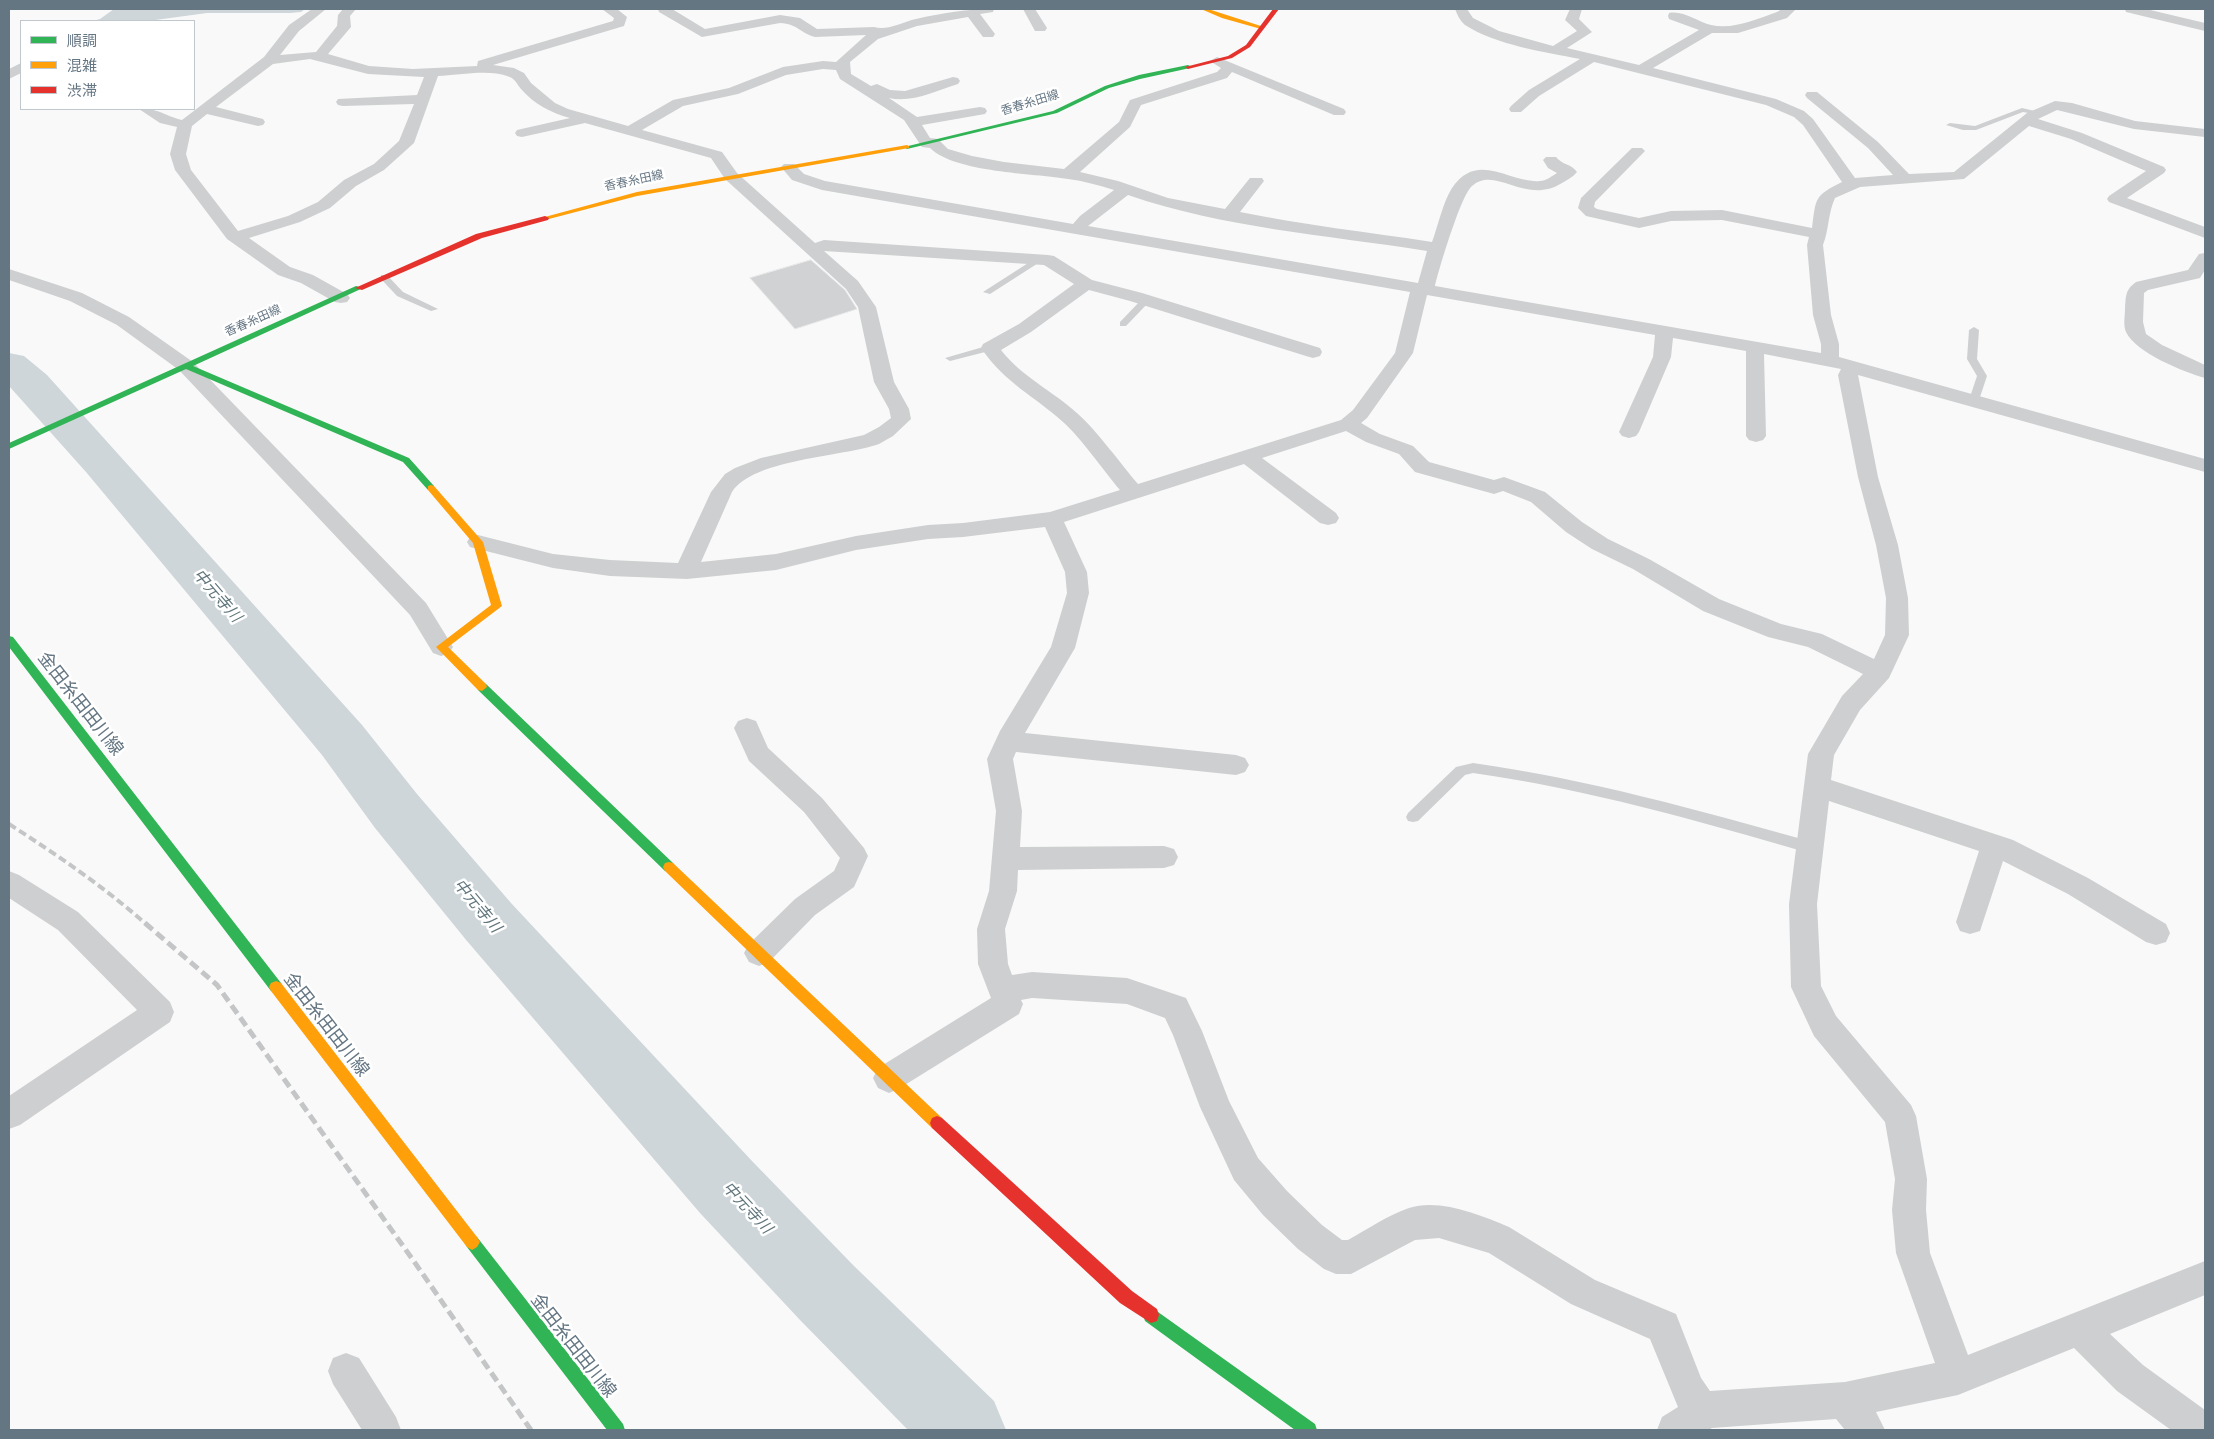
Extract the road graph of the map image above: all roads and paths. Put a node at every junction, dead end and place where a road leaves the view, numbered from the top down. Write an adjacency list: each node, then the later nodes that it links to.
1 (608, 9): 31 (street)
2 (664, 9): 21 (street)
3 (988, 9): 14 (street)
4 (1029, 9): 19 (street)
5 (1204, 9): 17 (main road)
6 (1276, 9): 17 (main road, 香春糸田線)
7 (1461, 9): 23 (street)
8 (1576, 9): 23 (street)
9 (1755, 9): 16 (street)
10 (1790, 9): 16 (street)
11 (2131, 9): 18 (street)
12 (317, 11): 13 (street); 26 (street)
13 (347, 12): 24 (street)
14 (972, 13): 21 (street); 22 (street)
15 (1674, 16): 20 (street)
16 (1772, 18): 20 (street)
17 (1262, 27): 27 (main road, 香春糸田線)
18 (2205, 27)
19 (1040, 28)
20 (1710, 29): 30 (street)
21 (882, 33): 28 (street)
22 (988, 34)
23 (1557, 50): 25 (street)
24 (320, 56): 26 (street); 32 (street)
25 (1592, 57): 30 (street); 40 (street)
26 (269, 60): 39 (street)
27 (1223, 64): 43 (street); 53 (main road, 香春糸田線); 57 (street)
28 (842, 66): 35 (street); 50 (street)
29 (20, 67): 33 (street)
30 (1641, 69): 61 (street)
31 (477, 70): 32 (street); 44 (street)
32 (432, 73): 37 (street)
33 (9, 75)
34 (953, 80): 35 (street)
35 (866, 90): 47 (street)
36 (1812, 95): 59 (street)
37 (423, 99): 38 (street); 67 (street)
38 (343, 102)
39 (204, 109): 46 (street); 48 (street)
40 (1516, 109)
41 (148, 110): 48 (street)
42 (980, 110): 47 (street)
43 (1339, 112)
44 (586, 117): 50 (street); 51 (street)
45 (2032, 117): 49 (lane); 52 (street); 59 (street); 65 (street)
46 (258, 122)
47 (914, 122): 53 (street)
48 (186, 125): 67 (street)
49 (1950, 125)
50 (631, 130): 58 (street)
51 (522, 133)
52 (2205, 133)
53 (930, 143): 56 (main road, 香春糸田線); 57 (street)
54 (1637, 151): 66 (street)
55 (1551, 160): 68 (street)
56 (789, 168): 58 (main road, 香春糸田線); 64 (street)
57 (1068, 174): 62 (street)
58 (731, 176): 69 (street); 73 (main road, 香春糸田線)
59 (1905, 179): 61 (street)
60 (1256, 181): 63 (street)
61 (1851, 184): 66 (street)
62 (1125, 189): 63 (street); 64 (street)
63 (1229, 215): 68 (street)
64 (1072, 227): 71 (street); 75 (street)
65 (2205, 233)
66 (1820, 234): 87 (street)
67 (236, 236): 77 (street)
68 (1437, 248): 75 (street)
69 (812, 249): 71 (street); 102 (street)
70 (2205, 258): 90 (street)
71 (1039, 260): 74 (street); 76 (lane)
72 (9, 274): 89 (street)
73 (384, 277): 77 (main road, 香春糸田線); 79 (lane)
74 (1086, 284): 78 (street); 84 (street)
75 (1422, 289): 82 (street); 92 (street)
76 (987, 292)
77 (341, 298): 89 (main road, 香春糸田線)
78 (1146, 300): 80 (lane); 85 (street)
79 (434, 309)
80 (1123, 324)
81 (1974, 330): 91 (lane)
82 (1666, 331): 83 (street); 93 (street)
83 (1754, 347): 87 (street); 94 (street)
84 (990, 348): 86 (lane); 98 (street)
85 (1313, 352)
86 (950, 358)
87 (1830, 360): 88 (street)
88 (1853, 365): 91 (street); 105 (street)
89 (186, 366): 95 (main road, 香春糸田線); 101 (main road); 104 (street)
90 (2205, 372)
91 (1974, 400): 97 (street)
92 (1348, 424): 96 (street); 105 (street)
93 (1629, 432)
94 (1756, 436)
95 (9, 446)
96 (1246, 456): 98 (street); 99 (street)
97 (2205, 466)
98 (1134, 493): 100 (street)
99 (1328, 518)
100 (1052, 519): 102 (street); 107 (street)
101 (478, 542): 102 (street); 104 (main road)
102 (687, 570)
103 (9, 640): 129 (main road, 金田糸田田川線)
104 (441, 647): 118 (main road)
105 (1880, 672): 109 (street)
106 (747, 728): 118 (street)
107 (1008, 741): 108 (street); 114 (street)
108 (1236, 765)
109 (1817, 786): 111 (street); 112 (street)
110 (1413, 817): 112 (lane)
111 (1995, 845): 116 (street); 117 (street)
112 (1810, 848): 125 (street)
113 (1164, 857): 114 (street)
114 (1005, 860): 119 (street)
115 (9, 883): 121 (street)
116 (1970, 922)
117 (2156, 933)
118 (759, 953): 120 (main road)
119 (1002, 990): 120 (street); 127 (street)
120 (889, 1078): 130 (main road)
121 (9, 1114)
122 (2205, 1278): 123 (street)
123 (2080, 1330): 125 (street); 132 (street)
124 (346, 1371): 128 (street)
125 (1958, 1377): 126 (street)
126 (1845, 1400): 127 (street); 131 (street)
127 (1688, 1422)
128 (383, 1430)
129 (617, 1430)
130 (1309, 1430)
131 (1867, 1430)
132 (2202, 1430)

